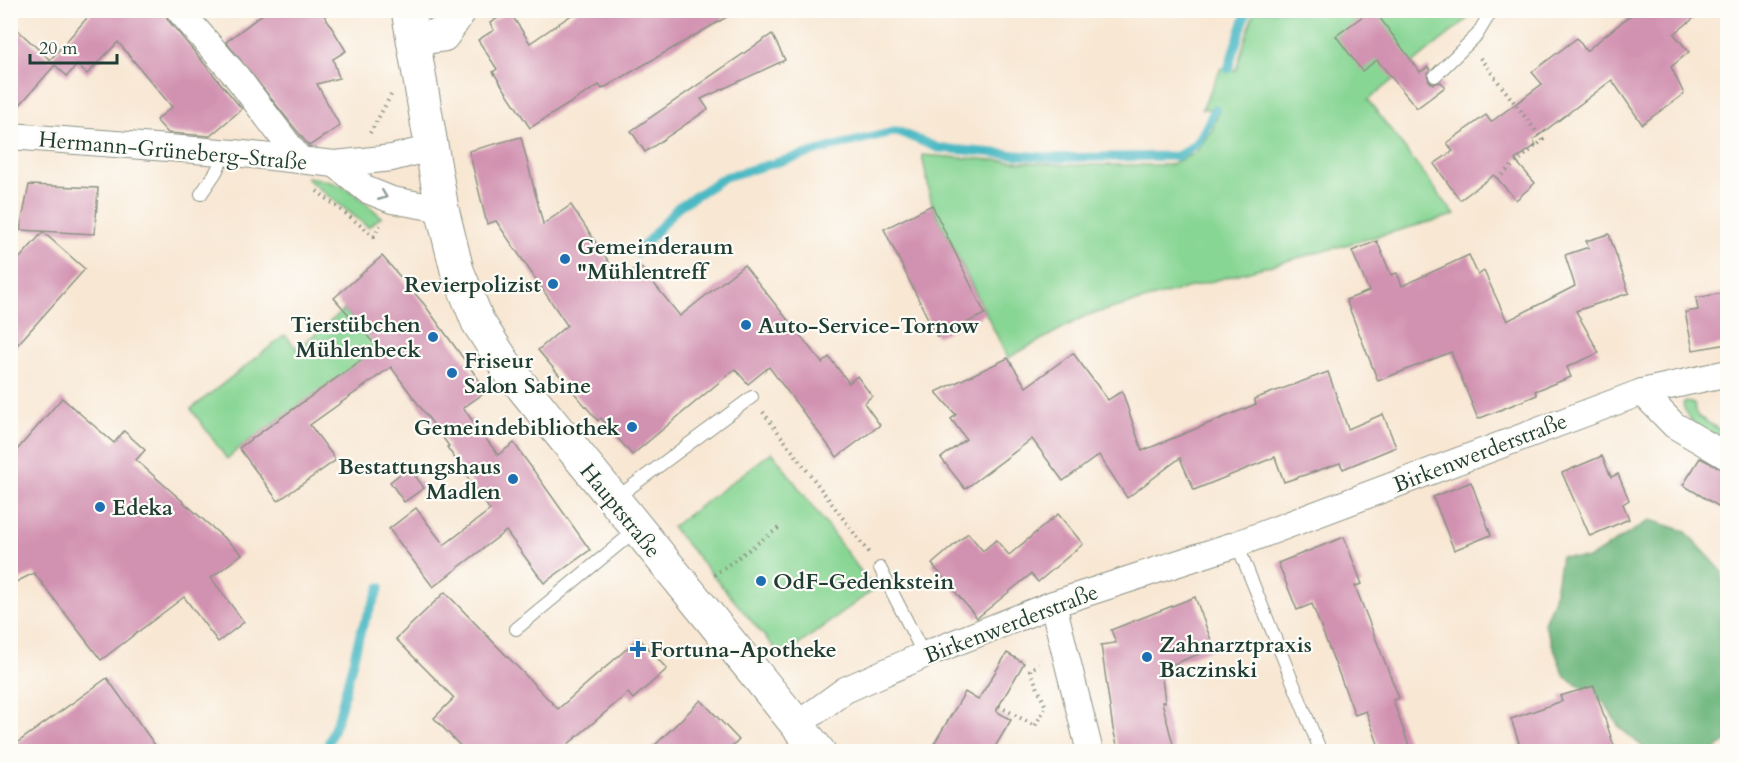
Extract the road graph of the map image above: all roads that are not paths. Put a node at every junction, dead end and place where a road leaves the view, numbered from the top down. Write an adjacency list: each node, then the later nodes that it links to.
1 (179, 10): 9 (street)
2 (460, 10): 4 (main road)
3 (1492, 10): 5 (lane)
4 (411, 25): 7 (main road, Hauptstraße)
5 (1435, 76)
6 (10, 136): 8 (street, Hermann-Grüneberg-Straße)
7 (431, 148): 10 (street, Hermann-Grüneberg-Straße); 12 (main road, Hauptstraße)
8 (225, 153): 9 (street, Hermann-Grüneberg-Straße); 11 (lane)
9 (300, 160): 10 (street, Hermann-Grüneberg-Straße)
10 (335, 164): 12 (street, Hermann-Grüneberg-Straße, one-way to 12)
11 (201, 194)
12 (442, 209): 17 (main road, Hauptstraße)
13 (1728, 373): 14 (street, Birkenwerderstraße)
14 (1642, 392): 16 (street); 19 (street, Birkenwerderstraße)
15 (752, 397): 17 (lane)
16 (1728, 457)
17 (613, 501): 18 (main road, Hauptstraße)
18 (636, 529): 22 (lane); 24 (main road, Hauptstraße)
19 (1237, 543): 21 (street, Birkenwerderstraße); 25 (lane)
20 (880, 568): 23 (lane)
21 (1053, 604): 23 (street, Birkenwerderstraße); 27 (street)
22 (516, 629)
23 (924, 655): 24 (street, Birkenwerderstraße)
24 (797, 725): 26 (main road, Hauptstraße)
25 (1319, 747)
26 (819, 752)
27 (1090, 752)

